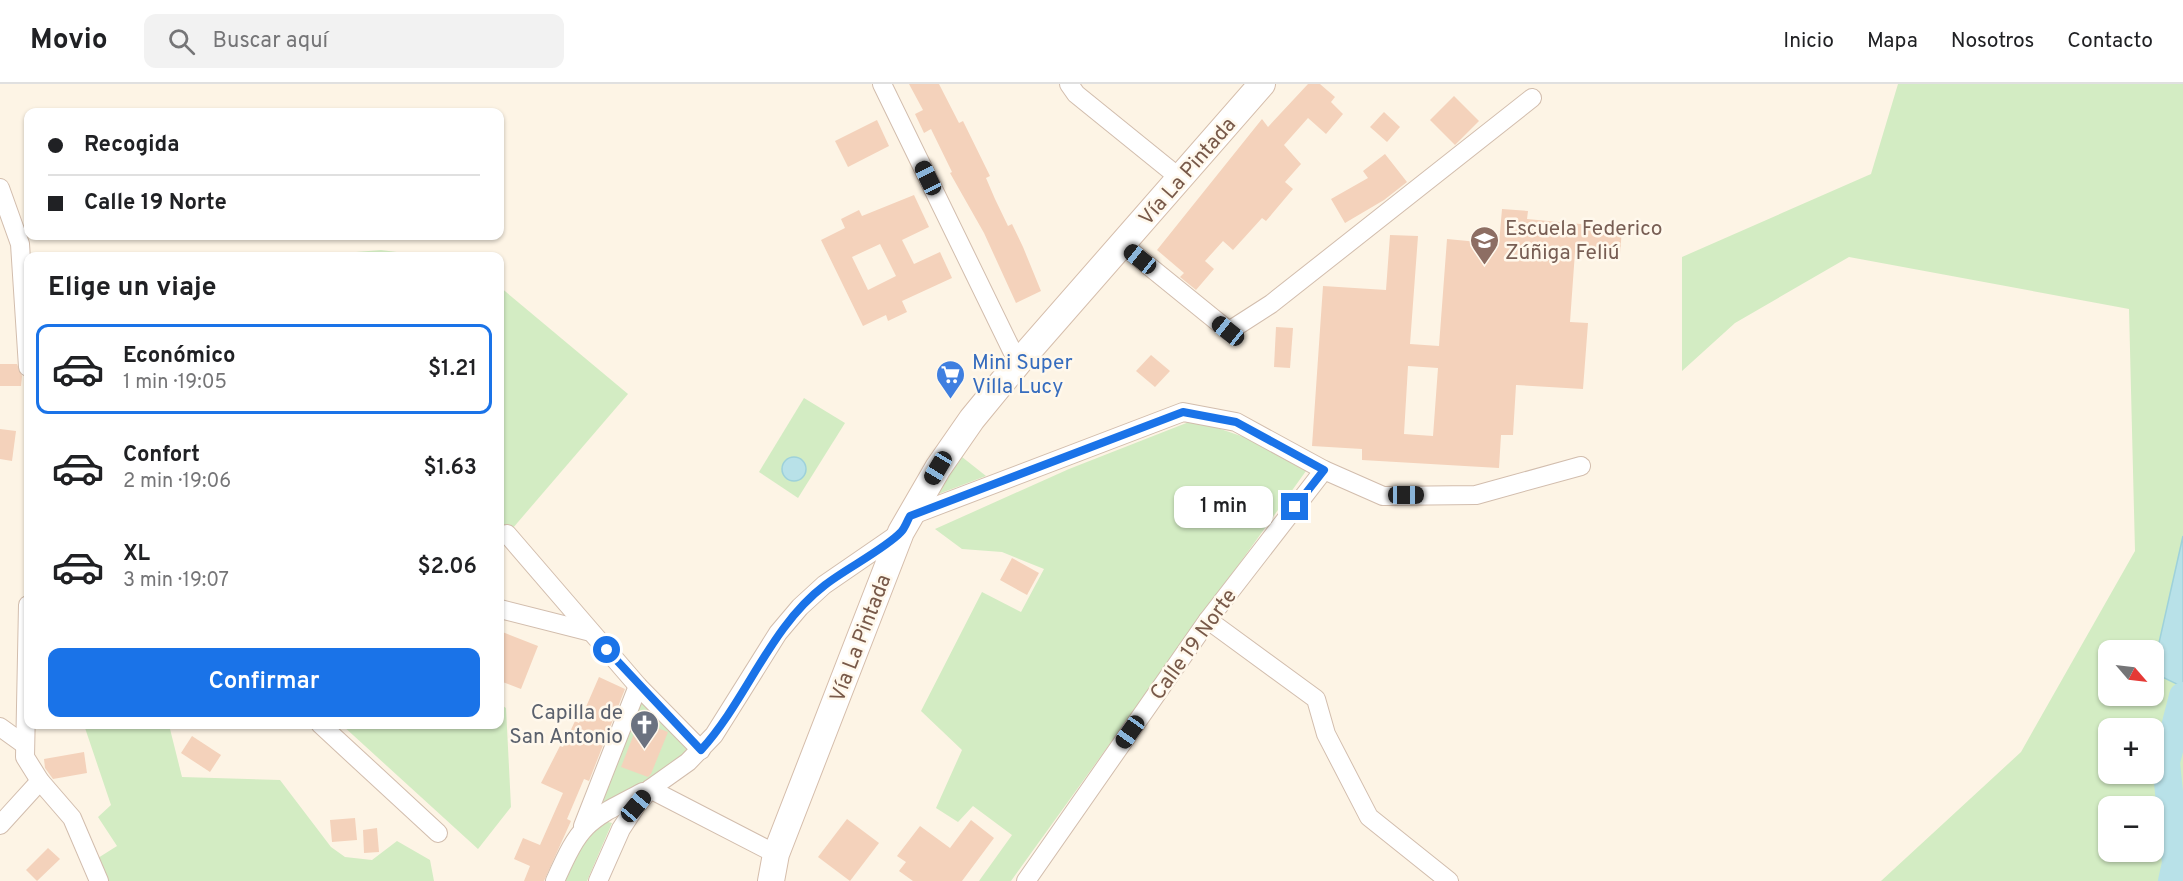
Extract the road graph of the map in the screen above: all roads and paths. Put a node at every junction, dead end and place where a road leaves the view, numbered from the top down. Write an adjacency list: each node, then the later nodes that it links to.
1 (882, 84): 11 (street)
2 (1069, 84): 5 (street)
3 (1263, 84): 5 (main road, Vía La Pintada)
4 (1532, 98): 8 (street)
5 (1181, 179): 8 (main road, Vía La Pintada)
6 (0, 188): 7 (street)
7 (20, 244): 9 (street); 10 (street)
8 (1123, 245): 11 (main road, Vía La Pintada)
9 (31, 252)
10 (24, 306)
11 (1018, 363): 14 (main road, Vía La Pintada)
12 (1581, 466): 13 (street)
13 (1324, 470): 14 (street); 17 (street, Calle 19 Norte)
14 (905, 524): 24 (street); 30 (main road, Vía La Pintada)
15 (507, 534): 18 (street)
16 (504, 610): 18 (street)
17 (1208, 620): 35 (street, Calle 19 Norte); 36 (street)
18 (591, 632): 19 (street)
19 (638, 686): 24 (street); 28 (street)
20 (0, 727): 23 (street)
21 (25, 729): 23 (street)
22 (325, 729): 29 (street)
23 (25, 745): 25 (street)
24 (701, 750): 26 (street)
25 (40, 781): 27 (street); 31 (street)
26 (650, 789): 28 (street); 30 (street); 33 (street)
27 (0, 825)
28 (584, 826): 32 (street)
29 (438, 833)
30 (776, 854): 34 (main road, Vía La Pintada)
31 (99, 881)
32 (555, 881)
33 (598, 881)
34 (771, 881)
35 (1026, 881)
36 (1449, 881)

